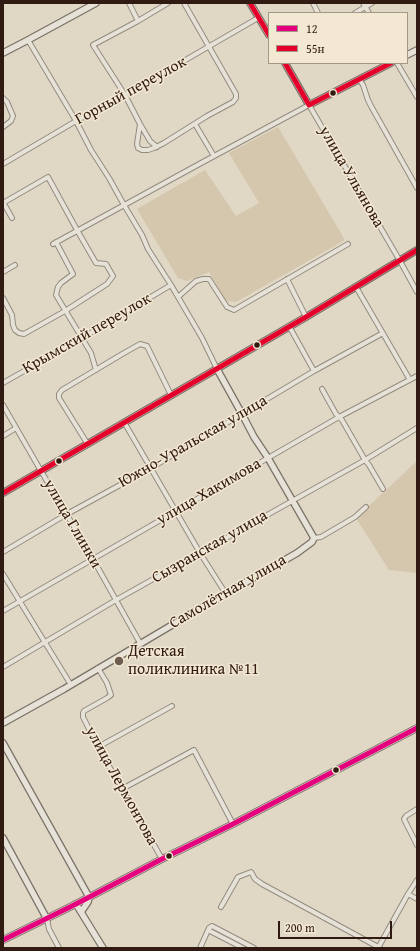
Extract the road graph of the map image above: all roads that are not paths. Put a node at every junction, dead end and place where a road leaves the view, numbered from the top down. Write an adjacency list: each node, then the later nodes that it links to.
1 (96, 3): 14 (street)
2 (129, 3): 12 (street)
3 (168, 3): 12 (street)
4 (184, 3): 15 (street)
5 (250, 3): 11 (street)
6 (313, 3): 9 (street)
7 (372, 3): 8 (street)
8 (364, 5): 10 (street)
9 (318, 12)
10 (356, 12)
11 (258, 18): 13 (street); 15 (street, Горный переулок)
12 (138, 21): 23 (street)
13 (268, 33)
14 (28, 40): 17 (street); 27 (street)
15 (209, 46): 23 (street, Горный переулок); 29 (street)
16 (417, 50): 18 (street)
17 (3, 53)
18 (408, 54)
19 (286, 64): 26 (street, улица Ульянова)
20 (389, 64): 22 (street)
21 (398, 64): 24 (street)
22 (359, 79): 26 (street); 34 (street)
23 (124, 95): 27 (street, Горный переулок); 28 (street)
24 (417, 97)
25 (3, 98): 30 (street)
26 (309, 105): 32 (street); 41 (street, улица Ульянова)
27 (76, 121): 33 (street, Горный переулок); 36 (street)
28 (140, 124): 31 (street); 31 (street)
29 (195, 124): 31 (street); 32 (street)
30 (3, 128)
31 (158, 147)
32 (214, 156): 36 (street)
33 (3, 164)
34 (417, 188)
35 (3, 202): 37 (street); 38 (street)
36 (124, 205): 38 (street); 45 (street)
37 (12, 218)
38 (77, 230): 50 (street); 50 (street)
39 (348, 244): 44 (street)
40 (417, 250): 41 (street)
41 (400, 261): 46 (street); 47 (street, улица Ульянова)
42 (15, 265): 43 (street)
43 (3, 272)
44 (287, 279): 48 (street); 51 (street)
45 (171, 285): 48 (street); 54 (street, Крымский переулок)
46 (356, 287): 51 (street); 53 (street)
47 (417, 292)
48 (178, 297): 55 (street)
49 (3, 298): 50 (street)
50 (65, 311): 54 (street)
51 (306, 317): 52 (street)
52 (290, 326): 55 (street); 57 (street)
53 (383, 333): 57 (street, Южно-Уральская улица); 59 (street)
54 (82, 338): 56 (street); 60 (street, Крымский переулок)
55 (217, 369): 62 (street); 64 (street)
56 (96, 370): 62 (street); 70 (street)
57 (314, 371): 64 (street, Южно-Уральская улица)
58 (417, 376): 59 (street, улица Хакимова)
59 (410, 380): 65 (street, улица Хакимова)
60 (3, 383)
61 (322, 389): 65 (street)
62 (171, 395): 66 (street)
63 (3, 405): 67 (street, улица Глинки)
64 (242, 414): 71 (street); 73 (street, Южно-Уральская улица)
65 (339, 417): 71 (street, улица Хакимова); 72 (street)
66 (124, 422): 70 (street); 73 (street)
67 (16, 428): 69 (street); 74 (street, улица Глинки)
68 (417, 428): 72 (street, Сызранская улица)
69 (3, 436)
70 (87, 443): 74 (street)
71 (268, 458): 77 (street); 79 (street, улица Хакимова)
72 (365, 460): 75 (street); 77 (street, Сызранская улица)
73 (151, 468): 79 (street); 80 (street, Южно-Уральская улица)
74 (41, 471): 76 (street); 80 (street, улица Глинки)
75 (383, 489)
76 (3, 493)
77 (293, 500): 81 (street); 83 (street, Сызранская улица)
78 (366, 507): 81 (street, Самолётная улица)
79 (176, 511): 83 (street); 84 (street, улица Хакимова)
80 (67, 514): 82 (street, Южно-Уральская улица); 84 (street, улица Глинки)
81 (314, 538): 86 (street, Самолётная улица)
82 (3, 552)
83 (200, 552): 86 (street); 87 (street, Сызранская улица)
84 (93, 559): 87 (street, улица Глинки); 88 (street, улица Хакимова)
85 (3, 574): 88 (street)
86 (226, 594): 91 (street, Самолётная улица)
87 (116, 600): 90 (street, Сызранская улица); 91 (street, улица Глинки)
88 (20, 601): 89 (street, улица Хакимова); 90 (street)
89 (3, 611)
90 (45, 642): 92 (street, Сызранская улица); 94 (street)
91 (140, 643): 93 (street, Самолётная улица)
92 (3, 667)
93 (98, 668): 94 (street, Самолётная улица); 99 (street, улица Лермонтова)
94 (71, 685): 96 (street, Самолётная улица)
95 (172, 706): 99 (street)
96 (3, 722)
97 (417, 728): 102 (main road)
98 (3, 743): 108 (street)
99 (98, 747): 100 (street, улица Лермонтова)
100 (122, 789): 102 (street); 105 (street, улица Лермонтова)
101 (417, 809): 104 (street)
102 (233, 824): 105 (main road)
103 (3, 838): 113 (street)
104 (417, 845)
105 (162, 859): 108 (main road)
106 (417, 880): 107 (street)
107 (408, 894): 109 (street); 121 (street)
108 (89, 897): 110 (main road); 112 (street)
109 (417, 899)
110 (76, 904): 112 (street); 113 (main road)
111 (221, 907): 121 (street)
112 (81, 912): 117 (street)
113 (46, 918): 115 (main road); 116 (street)
114 (208, 930): 118 (street); 119 (street); 120 (street)
115 (3, 940)
116 (59, 948)
117 (103, 948)
118 (200, 948)
119 (243, 948)
120 (254, 948)
121 (379, 948)

